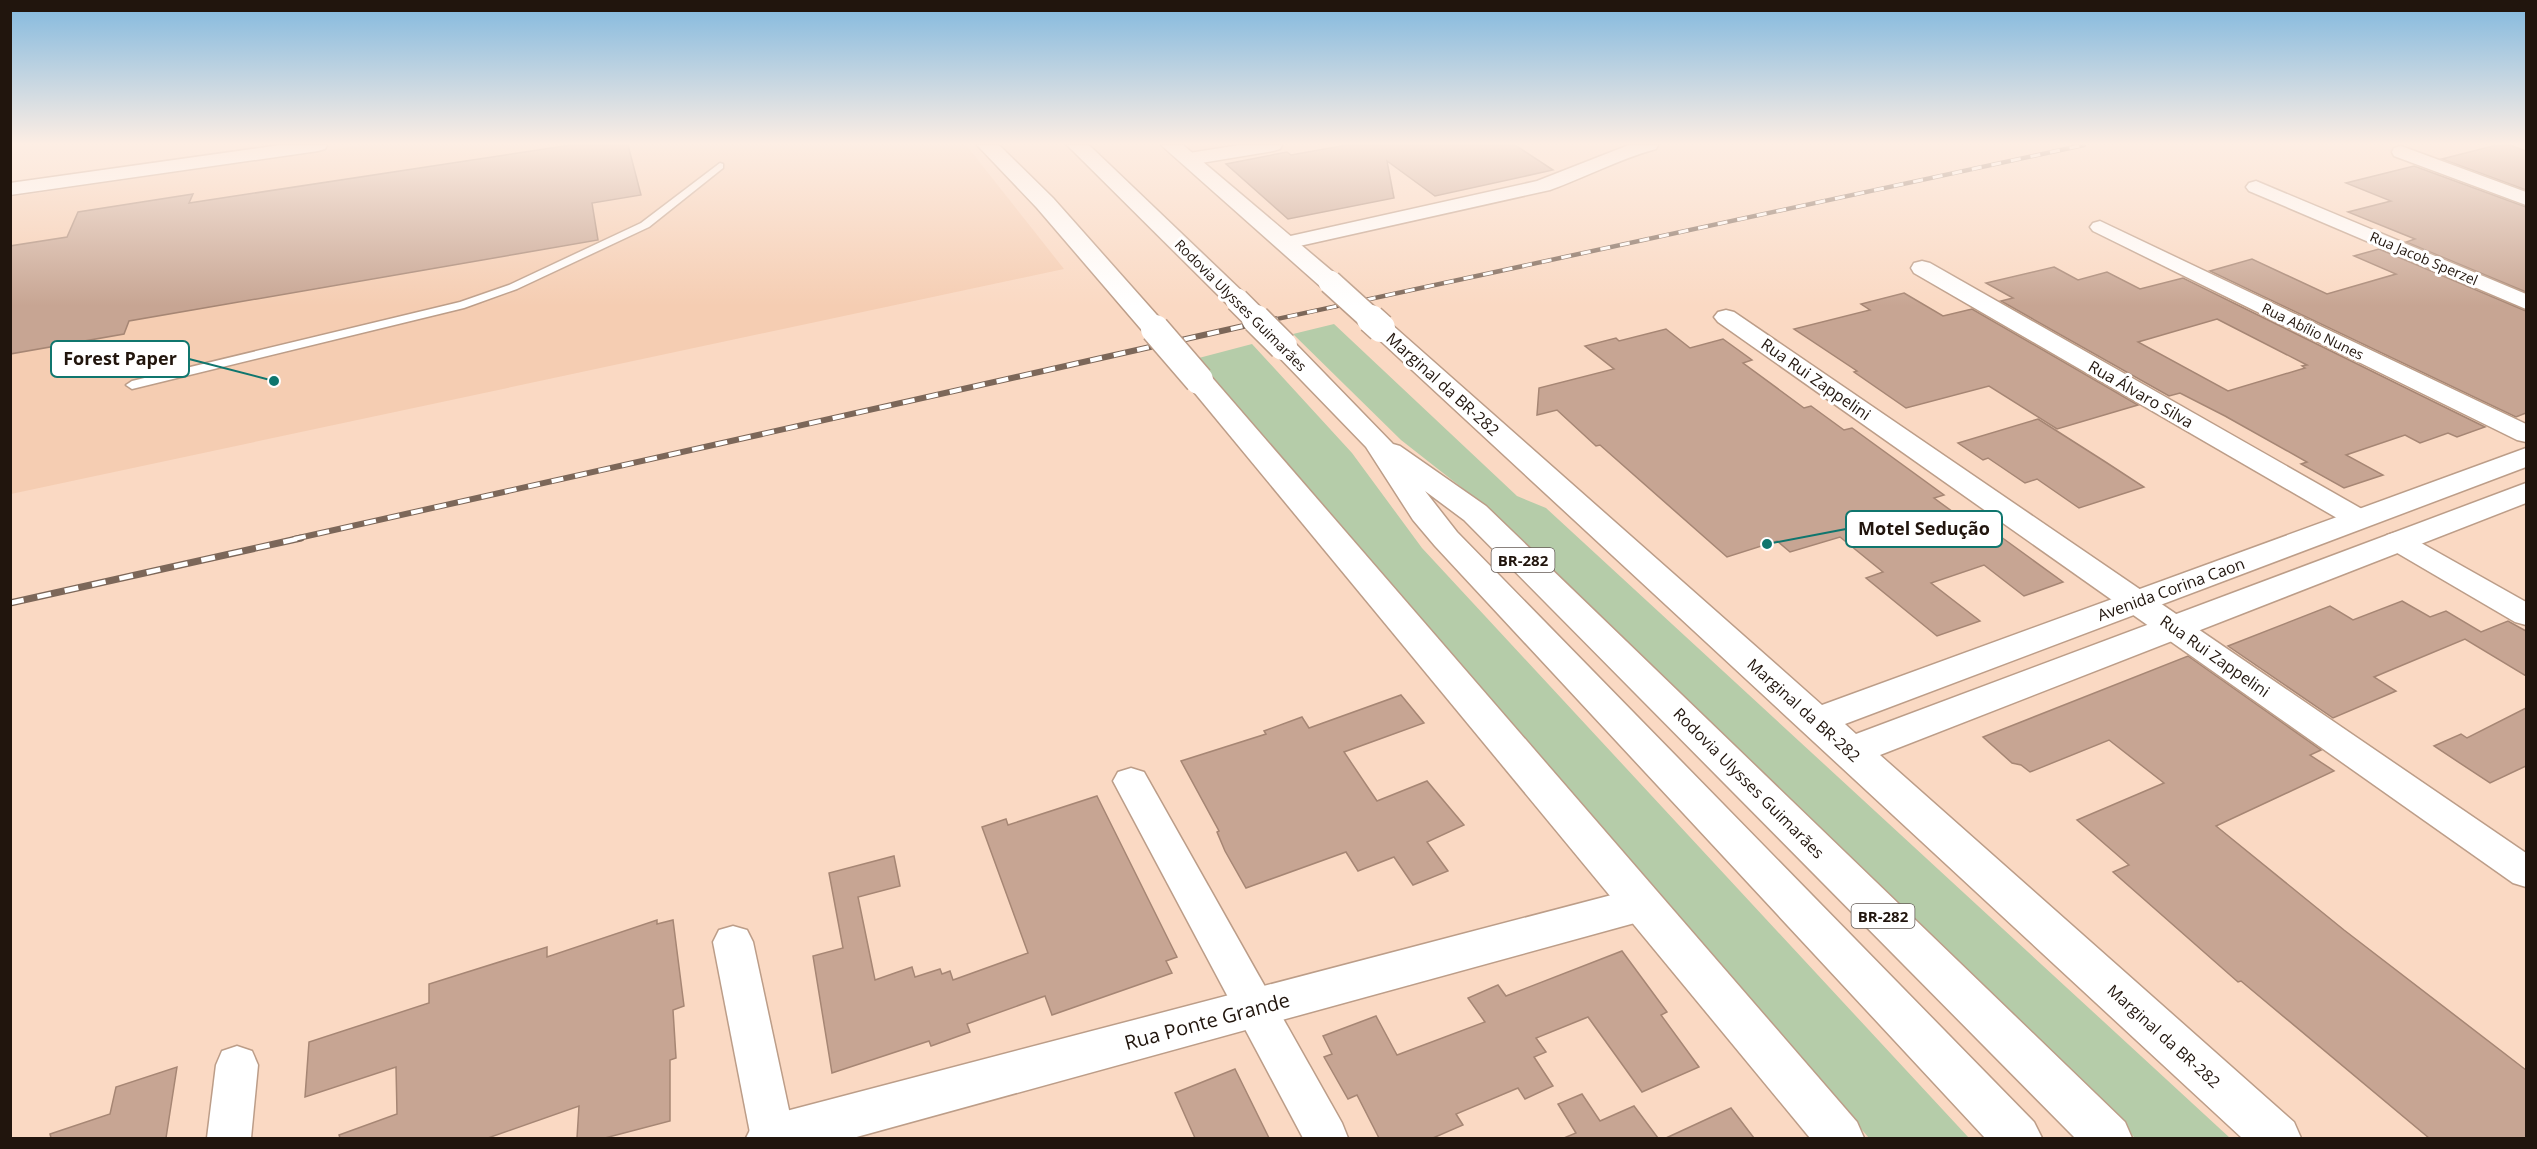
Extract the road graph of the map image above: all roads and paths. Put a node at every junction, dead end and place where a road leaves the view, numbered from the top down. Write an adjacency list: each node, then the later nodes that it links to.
1 (679, 199): 12 (lane)
2 (1041, 199): 26 (main road, bridge)
3 (1132, 199): 14 (main road, Rodovia Ulysses Guimarães / BR-282, bridge)
4 (1235, 199): 8 (main road, Marginal da BR-282)
5 (1486, 199): 8 (street)
6 (2283, 199): 10 (street, Rua Jacob Sperzel)
7 (2100, 227): 13 (street, Rua Abílio Nunes)
8 (1286, 243): 22 (main road, Marginal da BR-282, bridge)
9 (1922, 268): 17 (street, Rua Álvaro Silva)
10 (2526, 302)
11 (1726, 316): 19 (street, Rua Rui Zappelini)
12 (132, 385)
13 (2526, 434)
14 (1377, 442): 34 (main road, Rodovia Ulysses Guimarães / BR-282); 35 (main road, Rodovia Ulysses Guimarães / BR-282)
15 (2526, 457): 17 (main road, Avenida Corina Caon)
16 (2526, 492): 18 (main road)
17 (2359, 519): 19 (main road, Avenida Corina Caon)
18 (2397, 541): 20 (street); 21 (main road)
19 (2137, 602): 21 (street, Rua Rui Zappelini); 22 (main road, Avenida Corina Caon)
20 (2526, 615)
21 (2174, 627): 23 (main road); 25 (street, Rua Rui Zappelini)
22 (1816, 721): 23 (main road, Marginal da BR-282)
23 (1849, 752): 36 (main road, Marginal da BR-282)
24 (1131, 781): 28 (street)
25 (2526, 872)
26 (1642, 904): 28 (main road, Rua Ponte Grande); 33 (main road)
27 (733, 942): 31 (street)
28 (1255, 1008): 31 (main road, Rua Ponte Grande); 32 (street)
29 (237, 1065): 30 (street)
30 (229, 1138)
31 (773, 1138)
32 (1326, 1138)
33 (1840, 1138)
34 (2017, 1138)
35 (2108, 1138)
36 (2277, 1138)

